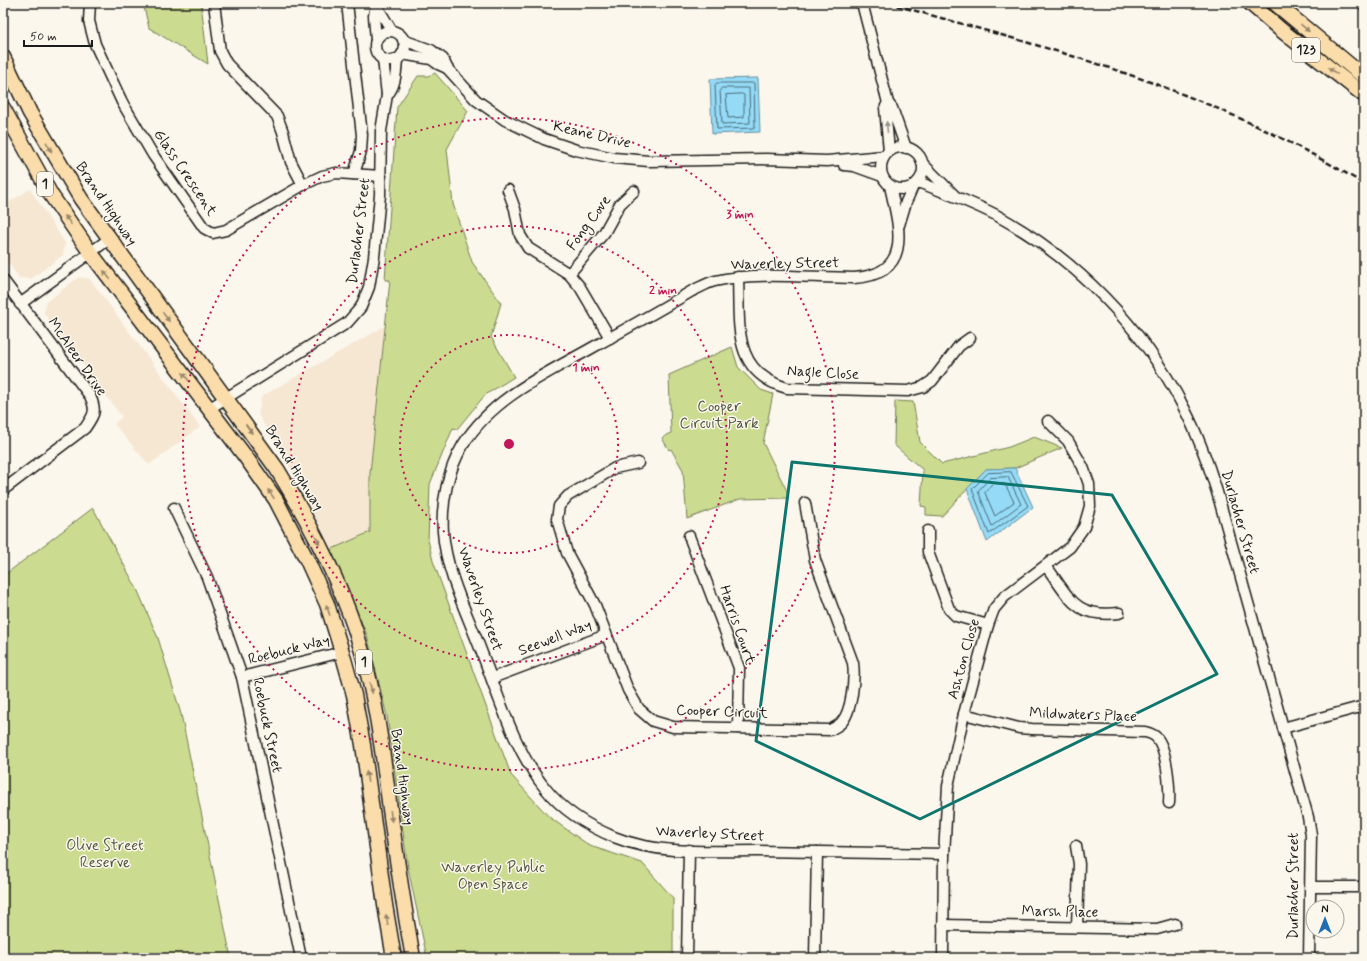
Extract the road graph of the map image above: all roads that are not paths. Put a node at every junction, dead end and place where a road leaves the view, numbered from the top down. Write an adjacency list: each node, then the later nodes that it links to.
1 (90, 3): 28 (street, Glass Crescent)
2 (214, 3): 28 (street)
3 (347, 3): 24 (street, Durlacher Street)
4 (862, 3): 18 (street)
5 (1250, 3): 17 (highway, 123, one-way to 5)
6 (1275, 3): 15 (highway, 123, one-way to 15)
7 (375, 4): 8 (street); 9 (street)
8 (392, 31): 9 (street); 10 (street)
9 (376, 40): 13 (street)
10 (403, 40): 11 (street); 14 (street, Keane Drive)
11 (400, 56): 13 (street); 14 (street, Keane Drive); 16 (street, Durlacher Street)
12 (3, 57): 34 (highway, Brand Highway / 1, one-way to 34)
13 (383, 59): 16 (street, Durlacher Street)
14 (447, 68): 22 (street, Keane Drive)
15 (1364, 77)
16 (387, 95): 25 (street, Durlacher Street)
17 (1364, 95)
18 (888, 103): 20 (street); 21 (street, one-way to 18)
19 (3, 108): 35 (highway, 1, one-way to 19)
20 (906, 148): 21 (street); 23 (street)
21 (886, 154): 22 (street, Keane Drive); 26 (street)
22 (827, 161): 26 (street, Keane Drive)
23 (922, 163): 27 (street); 32 (street, Durlacher Street)
24 (354, 174): 25 (street, Glass Crescent); 28 (street, Glass Crescent)
25 (381, 176): 42 (street, Durlacher Street)
26 (882, 176): 29 (street)
27 (915, 184): 29 (street); 32 (street, Durlacher Street); 33 (street, Waverley Street)
28 (303, 185)
29 (890, 186): 33 (street, Waverley Street)
30 (508, 190): 36 (street)
31 (634, 191): 36 (street, Fong Cove)
32 (955, 196): 61 (street, Durlacher Street)
33 (899, 225): 37 (street, Waverley Street)
34 (109, 239): 35 (street); 42 (highway, Brand Highway / 1, one-way to 42)
35 (90, 252): 39 (street); 43 (highway, 1, one-way to 35)
36 (569, 274): 40 (street)
37 (738, 277): 40 (street, Waverley Street); 41 (street, Nagle Close)
38 (3, 280): 39 (street, McAleer Drive)
39 (20, 304): 46 (street, McAleer Drive)
40 (610, 338): 57 (street, Waverley Street)
41 (970, 338)
42 (226, 398): 43 (street, Durlacher Street); 74 (highway, Brand Highway / 1, one-way to 74)
43 (210, 408): 55 (highway, 1, one-way to 43)
44 (1048, 421): 51 (street, Ashton Close)
45 (638, 463): 54 (street, Cooper Circuit)
46 (3, 490)
47 (805, 503): 60 (street, Cooper Circuit)
48 (174, 508): 56 (street, Roebuck Street)
49 (928, 531): 53 (street)
50 (689, 536): 60 (street, Harris Court)
51 (1046, 566): 52 (street); 53 (street, Ashton Close)
52 (1119, 613)
53 (988, 625): 59 (street, Ashton Close)
54 (606, 635): 57 (street, Seewell Way); 60 (street, Cooper Circuit)
55 (342, 652): 56 (street, Roebuck Way); 73 (highway, 1, one-way to 55)
56 (242, 677): 72 (street, Roebuck Street)
57 (492, 678): 64 (street, Waverley Street)
58 (1364, 706): 61 (street)
59 (964, 714): 62 (street, Mildwaters Place); 66 (street, Ashton Close)
60 (738, 728)
61 (1283, 728): 67 (street, Durlacher Street)
62 (1169, 804)
63 (1076, 846): 71 (street)
64 (689, 850): 65 (street, Waverley Street); 75 (street)
65 (816, 852): 66 (street, Waverley Street); 76 (street)
66 (944, 854): 70 (street, Ashton Close)
67 (1311, 887): 68 (street); 78 (street, Durlacher Street)
68 (1364, 888)
69 (1175, 924): 71 (street, Marsh Place)
70 (943, 925): 71 (street, Marsh Place); 77 (street, Ashton Close)
71 (1078, 927)
72 (301, 958)
73 (394, 958)
74 (413, 958)
75 (687, 958)
76 (815, 958)
77 (943, 958)
78 (1309, 958)

